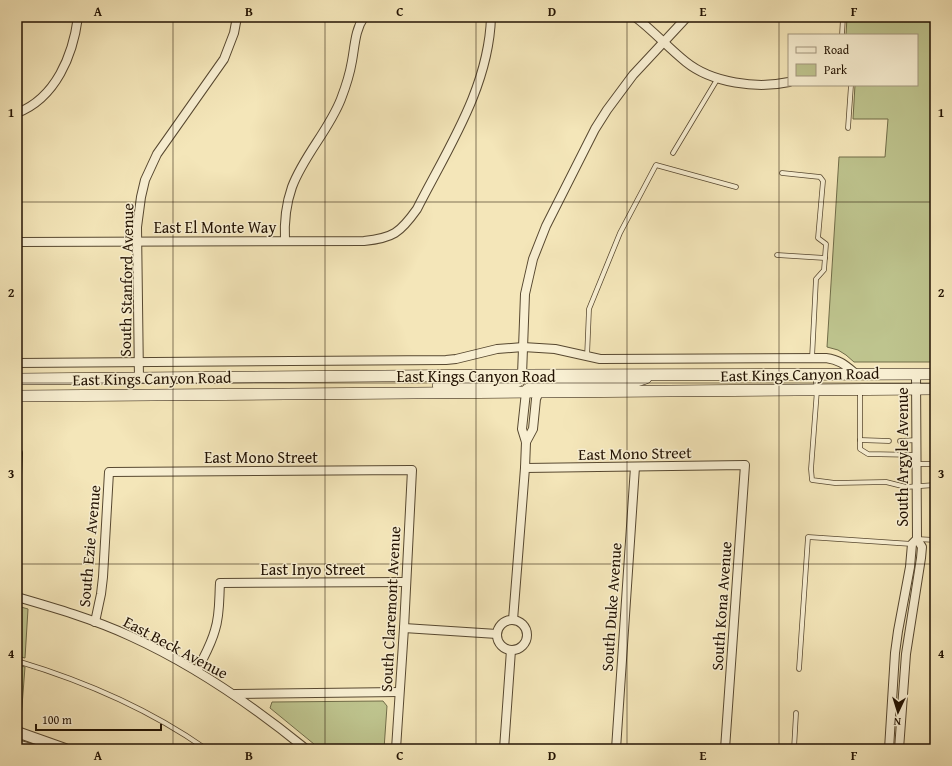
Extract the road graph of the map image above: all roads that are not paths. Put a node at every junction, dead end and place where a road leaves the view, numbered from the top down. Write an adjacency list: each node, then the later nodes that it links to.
1 (78, 17): 13 (street)
2 (237, 17): 20 (street, South Stanford Avenue)
3 (491, 17): 18 (street, East El Monte Way)
4 (635, 17): 9 (street)
5 (686, 17): 9 (street)
6 (843, 17): 8 (lane)
7 (364, 18): 18 (street)
8 (842, 34)
9 (664, 42): 10 (street); 23 (street)
10 (718, 78): 11 (street); 15 (lane)
11 (788, 82)
12 (851, 86): 14 (lane)
13 (17, 113)
14 (848, 128)
15 (673, 153)
16 (782, 173): 22 (lane)
17 (736, 187): 24 (lane)
18 (285, 241): 20 (street, East El Monte Way)
19 (17, 242): 20 (street, East El Monte Way)
20 (138, 242): 26 (street, South Stanford Avenue)
21 (777, 255): 22 (lane)
22 (825, 258): 25 (lane)
23 (523, 347): 24 (street, East Kings Canyon Road); 26 (street, East Kings Canyon Road); 32 (street)
24 (587, 357): 25 (street, East Kings Canyon Road)
25 (812, 358): 29 (street, East Kings Canyon Road)
26 (139, 362): 27 (street, East Kings Canyon Road); 36 (street, South Stanford Avenue)
27 (17, 363)
28 (815, 374): 29 (main road, East Kings Canyon Road); 33 (main road, East Kings Canyon Road); 40 (lane)
29 (856, 374): 30 (main road, East Kings Canyon Road)
30 (916, 374): 31 (main road, East Kings Canyon Road); 38 (street, South Argyle Avenue)
31 (935, 374)
32 (522, 375): 33 (main road, East Kings Canyon Road); 36 (main road, East Kings Canyon Road); 44 (main road)
33 (655, 375): 42 (main road)
34 (17, 379): 35 (main road, East Kings Canyon Road)
35 (53, 379): 36 (main road, East Kings Canyon Road); 37 (main road)
36 (139, 379)
37 (17, 386)
38 (916, 389): 39 (main road, East Kings Canyon Road); 41 (main road, East Kings Canyon Road); 47 (street, South Argyle Avenue)
39 (935, 389)
40 (817, 390): 41 (main road, East Kings Canyon Road); 43 (main road, East Kings Canyon Road); 62 (lane)
41 (860, 390): 46 (lane)
42 (526, 392): 43 (main road, East Kings Canyon Road); 44 (main road, East Kings Canyon Road); 50 (street)
43 (538, 392): 50 (street)
44 (389, 393): 45 (main road, East Kings Canyon Road)
45 (17, 396)
46 (860, 440): 48 (lane); 52 (lane)
47 (917, 440): 49 (lane); 52 (street, South Argyle Avenue)
48 (889, 441)
49 (900, 441)
50 (526, 442): 57 (street)
51 (18, 453): 60 (street)
52 (917, 455): 53 (street, South Argyle Avenue)
53 (917, 464): 54 (lane); 62 (street, South Argyle Avenue)
54 (935, 464)
55 (745, 465): 56 (street, East Mono Street); 87 (street, South Kona Avenue)
56 (634, 467): 57 (street, East Mono Street); 86 (street, South Duke Avenue)
57 (525, 468): 67 (street)
58 (412, 470): 59 (street, East Mono Street); 65 (street, South Claremont Avenue)
59 (109, 472): 68 (street, South Ezie Avenue)
60 (17, 475)
61 (935, 485): 62 (lane)
62 (917, 486): 64 (street, South Argyle Avenue)
63 (935, 540): 64 (lane)
64 (915, 542): 73 (lane); 89 (street, South Argyle Avenue); 90 (street, South Argyle Avenue)
65 (406, 582): 69 (street, South Claremont Avenue); 74 (street, East Inyo Street)
66 (17, 597): 68 (street, East Beck Avenue)
67 (513, 620): 70 (street); 71 (street)
68 (95, 622): 74 (street, East Beck Avenue)
69 (404, 628): 70 (street); 75 (street, South Claremont Avenue)
70 (497, 634): 71 (street)
71 (511, 650): 85 (street)
72 (17, 661): 82 (lane)
73 (800, 669)
74 (197, 671): 76 (street, East Beck Avenue)
75 (399, 692): 76 (street); 84 (street, South Claremont Avenue)
76 (235, 694): 83 (street, East Beck Avenue)
77 (796, 713): 88 (lane)
78 (17, 732): 81 (street)
79 (17, 744): 80 (street)
80 (31, 749)
81 (65, 749)
82 (206, 749)
83 (306, 749)
84 (396, 749)
85 (504, 749)
86 (616, 749)
87 (725, 749)
88 (794, 749)
89 (888, 749)
90 (899, 749)

